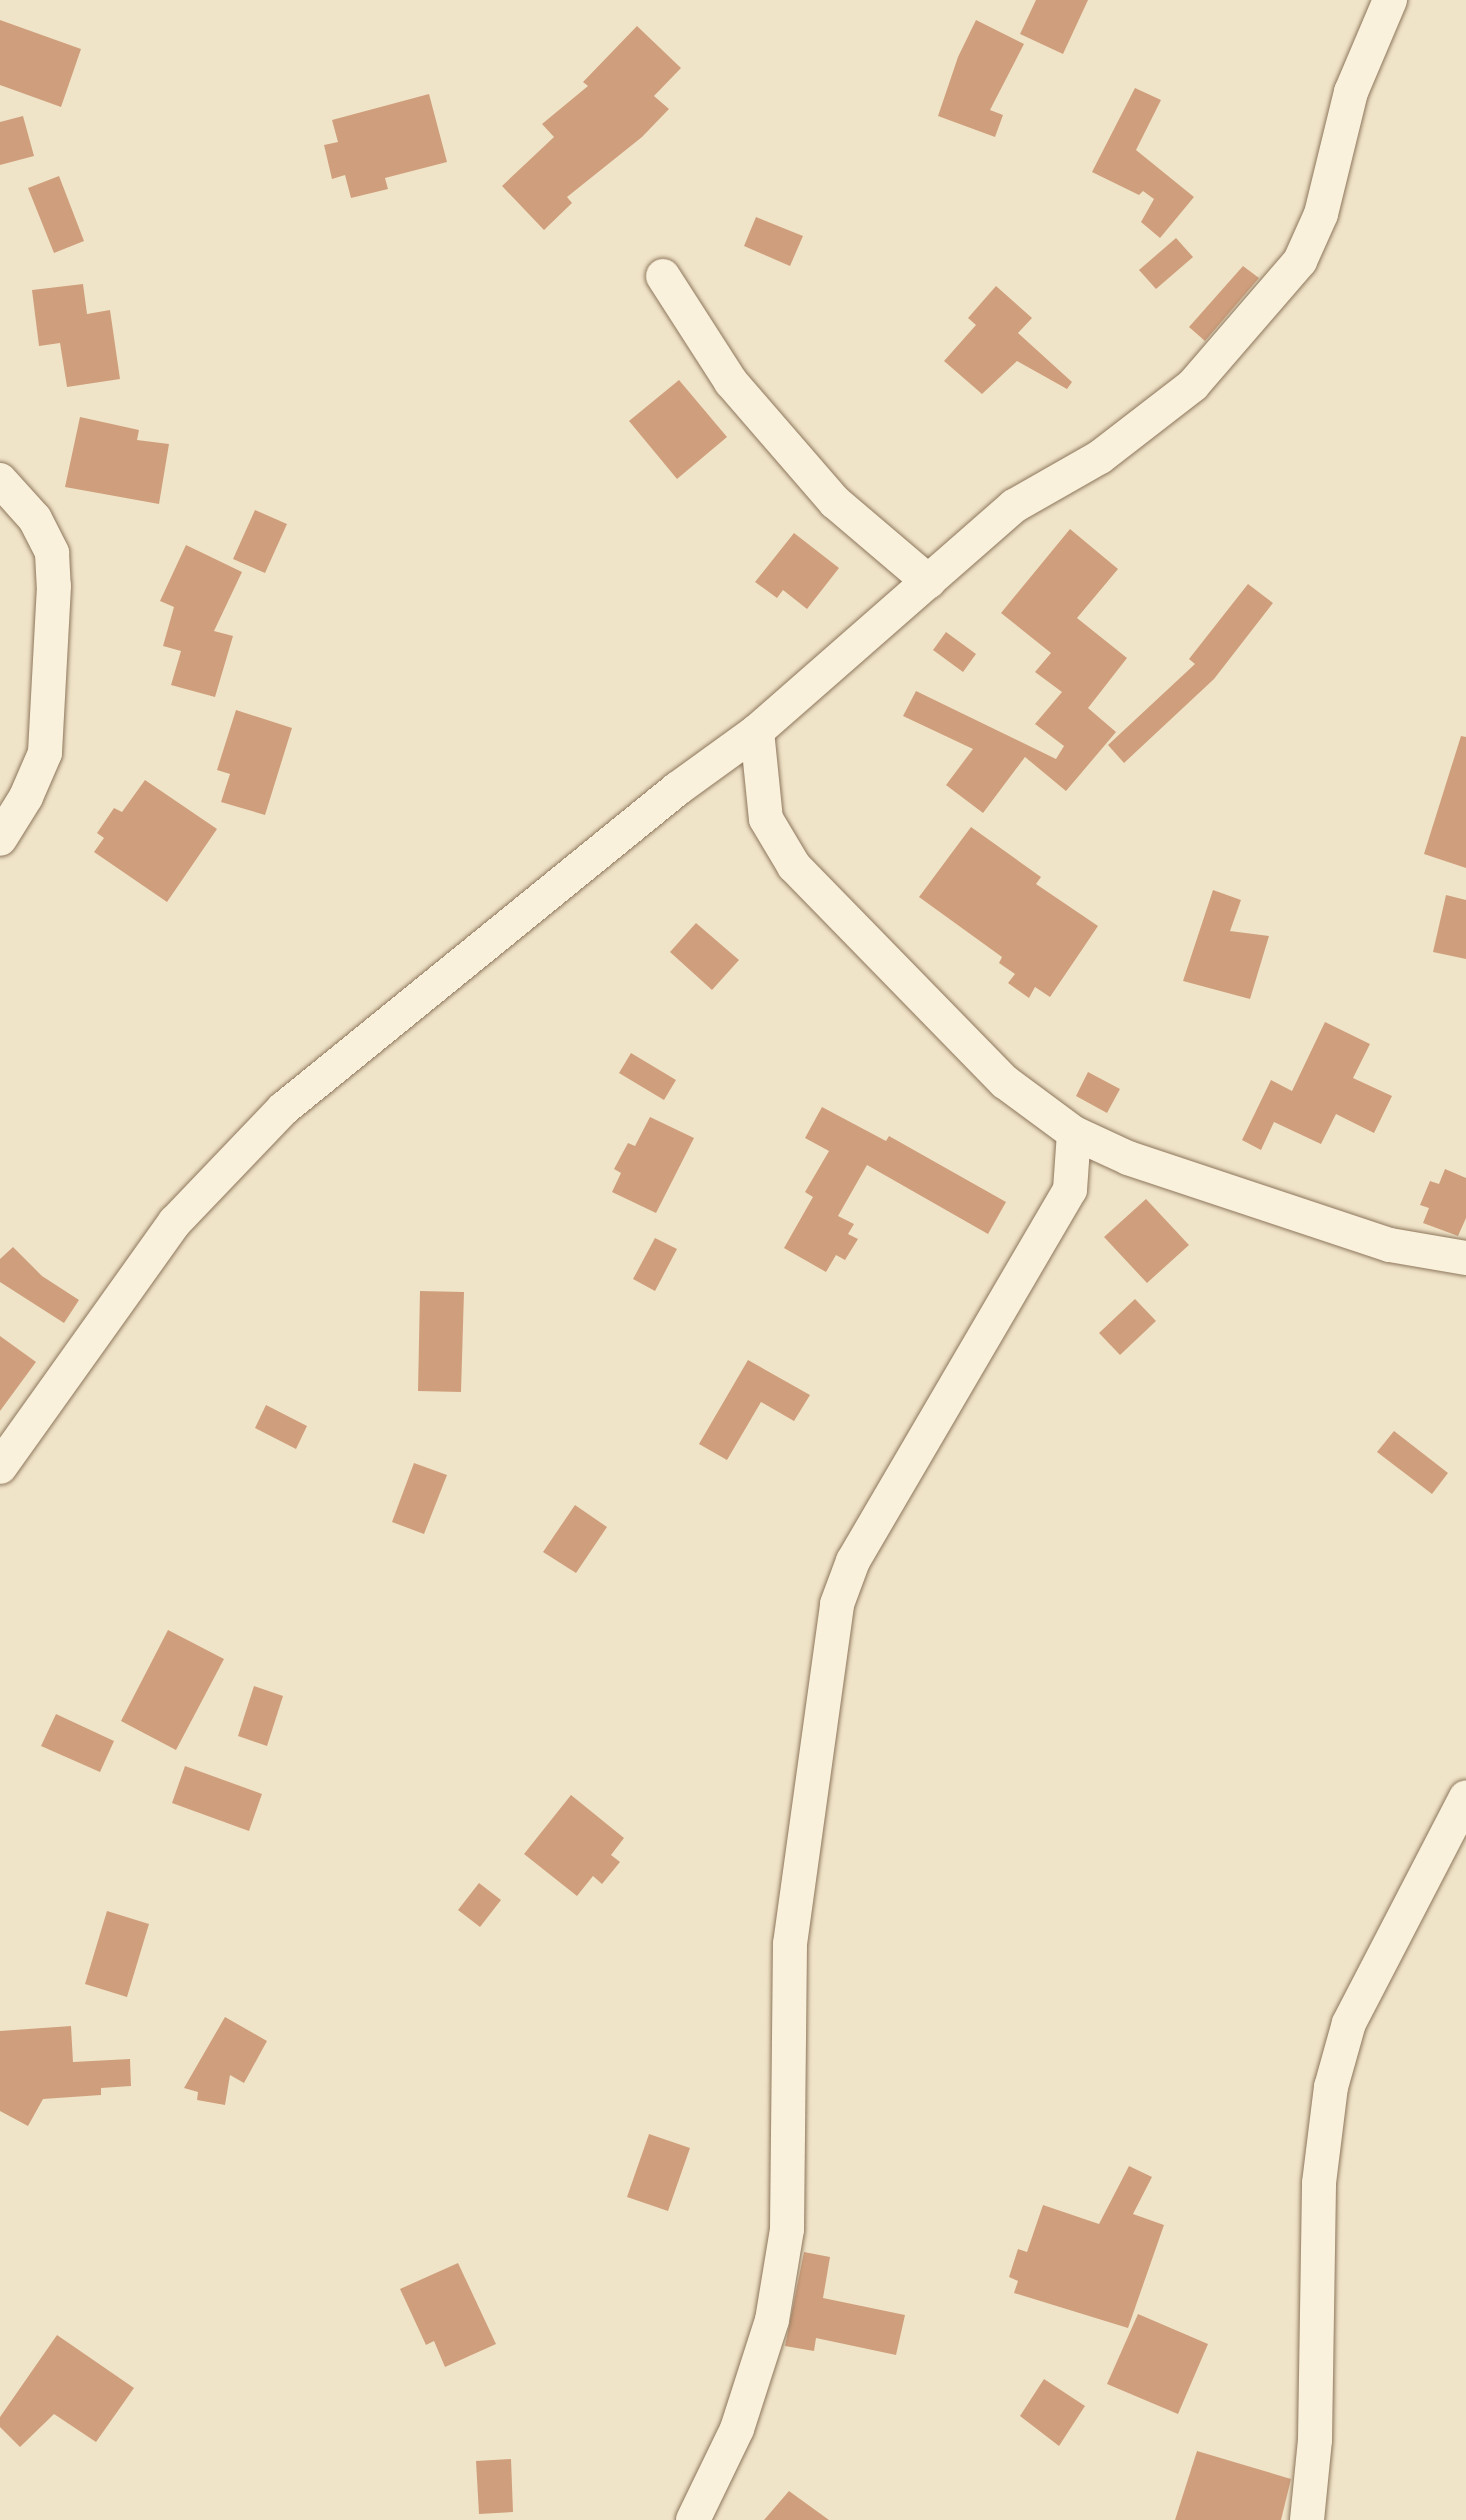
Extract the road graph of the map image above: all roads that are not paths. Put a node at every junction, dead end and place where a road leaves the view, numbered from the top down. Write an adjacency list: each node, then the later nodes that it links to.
1 (1390, 0): 4 (street)
2 (663, 276): 4 (street)
3 (0, 480): 6 (street)
4 (929, 582): 5 (street)
5 (757, 731): 7 (street); 11 (street)
6 (0, 839)
7 (1074, 1133): 8 (street); 9 (street)
8 (1128, 1158): 9 (street); 10 (street)
9 (1070, 1190): 13 (street)
10 (1466, 1258)
11 (0, 1467)
12 (1466, 1797): 14 (street)
13 (693, 2520)
14 (1307, 2520)

